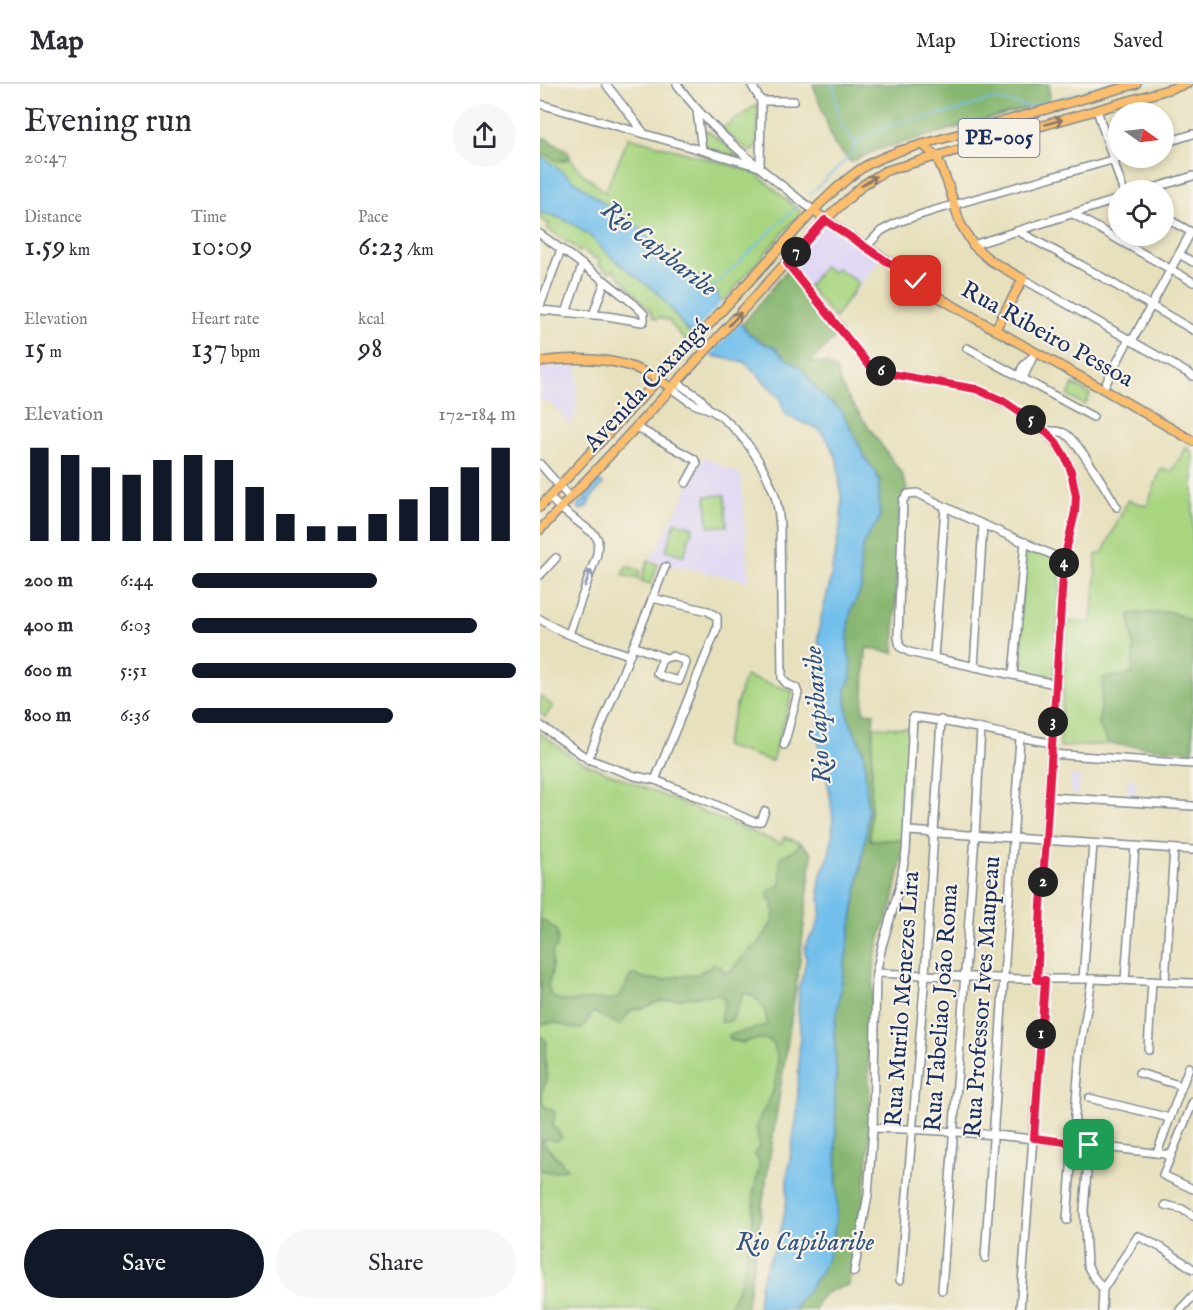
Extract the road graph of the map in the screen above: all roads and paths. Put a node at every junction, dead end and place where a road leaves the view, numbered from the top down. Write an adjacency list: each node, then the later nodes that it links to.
1 (606, 84): 12 (street)
2 (677, 84): 9 (street)
3 (751, 84): 7 (street)
4 (1136, 84): 17 (main road, PE-005)
5 (1188, 84): 10 (main road, PE-005)
6 (794, 100): 7 (street)
7 (761, 101): 21 (street)
8 (540, 105): 12 (street)
9 (696, 109): 11 (street); 13 (street)
10 (1097, 110): 15 (street); 19 (main road, PE-005, one-way to 10)
11 (713, 127): 13 (street); 21 (street)
12 (643, 133): 18 (street)
13 (700, 133): 18 (street)
14 (1193, 134): 16 (street)
15 (1108, 138)
16 (1174, 140)
17 (923, 145): 19 (main road); 26 (main road, PE-005)
18 (702, 150): 21 (street)
19 (937, 157): 25 (main road); 28 (main road, PE-005, one-way to 19)
20 (1108, 161): 25 (street)
21 (760, 167): 26 (street)
22 (1193, 176): 23 (street)
23 (1174, 182)
24 (1108, 203): 27 (street)
25 (954, 205): 33 (main road); 34 (street)
26 (814, 211): 28 (main road, Rua Ribeiro Pessoa); 56 (main road, Avenida Caxangá / PE-005)
27 (1072, 214): 30 (street); 40 (street)
28 (825, 220): 34 (main road, Rua Ribeiro Pessoa); 38 (main road, PE-005)
29 (1174, 223): 31 (street)
30 (1018, 231): 33 (street); 44 (street)
31 (1192, 233): 36 (street)
32 (540, 234): 35 (street)
33 (973, 245): 41 (main road)
34 (866, 247): 48 (main road, Rua Ribeiro Pessoa)
35 (561, 250): 39 (street); 45 (street)
36 (1179, 254): 37 (street); 40 (street)
37 (1193, 262)
38 (784, 265): 57 (main road, Avenida Caxangá / PE-005, one-way to 38); 61 (street)
39 (582, 266): 42 (street); 46 (street)
40 (1171, 269): 43 (street); 44 (street)
41 (1023, 279): 48 (main road); 50 (street)
42 (605, 281): 47 (street); 47 (street)
43 (1193, 282)
44 (1152, 306): 49 (street); 50 (street)
45 (540, 308): 46 (street)
46 (566, 313): 47 (street)
47 (593, 315)
48 (995, 330): 52 (main road, Rua Ribeiro Pessoa)
49 (1193, 330)
50 (1131, 340): 54 (street); 58 (street)
51 (967, 348): 55 (street)
52 (1033, 355): 55 (street); 58 (main road, Rua Ribeiro Pessoa)
53 (540, 362): 56 (main road)
54 (1193, 376)
55 (1020, 377): 59 (street)
56 (659, 380): 57 (main road); 65 (main road, Avenida Caxangá / PE-005)
57 (676, 382): 60 (main road, Avenida Caxangá / PE-005); 94 (street)
58 (1103, 389): 62 (main road, Rua Ribeiro Pessoa)
59 (1093, 417)
60 (636, 427): 64 (street); 67 (main road, Avenida Caxangá / PE-005)
61 (1045, 431): 70 (street); 76 (street)
62 (1193, 441)
63 (540, 464): 65 (street)
64 (686, 483)
65 (559, 486): 66 (main road, Avenida Caxangá / PE-005); 67 (street)
66 (549, 497): 68 (main road, Avenida Caxangá / PE-005); 71 (street)
67 (570, 498): 71 (main road, Avenida Caxangá / PE-005)
68 (540, 507)
69 (945, 507): 72 (street); 85 (street); 85 (street)
70 (1117, 507)
71 (560, 508): 73 (main road, Avenida Caxangá / PE-005); 81 (street, one-way to 71)
72 (983, 524): 74 (street); 86 (street)
73 (540, 530)
74 (1024, 542): 76 (street); 87 (street)
75 (556, 558): 78 (street)
76 (1064, 560): 88 (street)
77 (665, 567): 79 (street)
78 (540, 575)
79 (652, 598): 82 (street); 98 (street)
80 (540, 618): 81 (street)
81 (569, 634): 83 (street)
82 (633, 646): 83 (street); 84 (street)
83 (629, 655): 96 (street)
84 (663, 657): 84 (street)
85 (934, 658): 86 (street)
86 (974, 667): 87 (street)
87 (1013, 675): 88 (street)
88 (1055, 684): 93 (street)
89 (941, 720): 91 (street); 102 (street); 103 (street, Rua Murilo Menezes Lira)
90 (540, 725): 96 (street)
91 (981, 729): 92 (street); 104 (street, Rua Tabeliao João Roma)
92 (1020, 738): 93 (street); 105 (street, Rua Professor Ives Maupeau)
93 (1052, 743): 95 (street)
94 (784, 745)
95 (1051, 754): 97 (street); 99 (street)
96 (588, 759): 98 (street)
97 (1193, 765)
98 (655, 780): 101 (street)
99 (1049, 797): 100 (street); 106 (street)
100 (1193, 806)
101 (765, 811)
102 (908, 831): 103 (street); 111 (street)
103 (934, 833): 104 (street); 112 (street, Rua Murilo Menezes Lira)
104 (975, 836): 105 (street); 113 (street, Rua Tabeliao João Roma)
105 (1013, 838): 106 (street); 114 (street, Rua Professor Ives Maupeau)
106 (1046, 840): 107 (street); 117 (street)
107 (1093, 844): 108 (street); 115 (street)
108 (1135, 847): 109 (street); 118 (street)
109 (1174, 849): 110 (street); 120 (street)
110 (1193, 850)
111 (876, 973): 112 (street); 129 (street)
112 (925, 975): 113 (street); 130 (street, Rua Murilo Menezes Lira)
113 (964, 977): 114 (street); 131 (street, Rua Tabeliao João Roma)
114 (1004, 979): 117 (street); 132 (street, Rua Professor Ives Maupeau)
115 (1083, 979): 116 (street); 117 (street)
116 (1092, 979): 118 (street); 134 (street)
117 (1041, 980): 133 (street)
118 (1125, 980): 119 (street)
119 (1152, 981): 120 (street); 122 (street)
120 (1165, 981): 121 (street)
121 (1193, 983)
122 (1148, 1050)
123 (1189, 1067): 125 (street)
124 (1139, 1073): 125 (street)
125 (1182, 1086): 128 (street)
126 (1089, 1098): 128 (street)
127 (1193, 1102): 137 (street)
128 (1170, 1118): 136 (street)
129 (873, 1128): 130 (street); 144 (street)
130 (913, 1129): 131 (street); 145 (street, Rua Murilo Menezes Lira)
131 (952, 1131): 132 (street); 147 (street, Rua Tabeliao João Roma)
132 (994, 1135): 133 (street); 142 (street, Rua Professor Ives Maupeau)
133 (1034, 1138): 134 (street); 149 (street)
134 (1074, 1143): 135 (street); 141 (street)
135 (1089, 1145): 136 (street); 146 (street)
136 (1157, 1153): 137 (street)
137 (1171, 1155): 138 (street)
138 (1193, 1189)
139 (1165, 1205): 140 (street)
140 (1193, 1216)
141 (1068, 1220)
142 (984, 1258)
143 (1193, 1269): 146 (street)
144 (854, 1272)
145 (900, 1280)
146 (1103, 1289): 150 (street)
147 (942, 1290)
148 (1193, 1296): 151 (street)
149 (1020, 1310)
150 (1102, 1310)
151 (1180, 1310)

